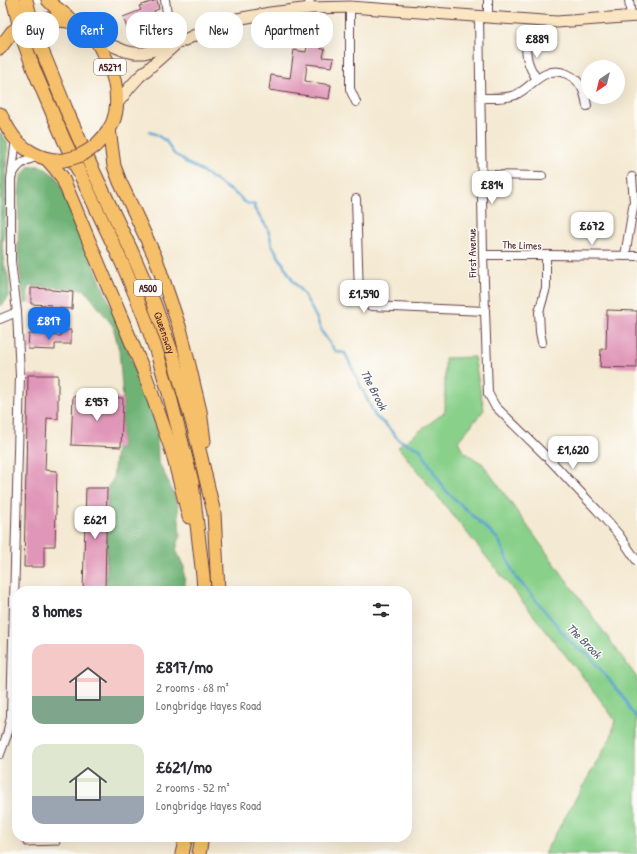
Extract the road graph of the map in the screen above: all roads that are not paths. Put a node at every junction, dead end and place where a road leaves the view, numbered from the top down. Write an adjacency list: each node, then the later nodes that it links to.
1 (13, 0): 45 (main road, Queensway / A500)
2 (26, 0): 43 (main road, Queensway / A500)
3 (48, 0): 10 (main road)
4 (165, 0): 9 (street)
5 (488, 0): 12 (street, First Avenue)
6 (629, 0): 11 (street)
7 (310, 4): 8 (main road); 14 (main road)
8 (350, 7): 12 (main road); 23 (street)
9 (167, 12)
10 (67, 16)
11 (634, 16): 12 (main road)
12 (484, 17): 22 (street, First Avenue)
13 (67, 21): 16 (main road, A5271, bridge)
14 (187, 39)
15 (526, 42): 21 (street)
16 (0, 48)
17 (100, 48): 24 (main road, A5271)
18 (118, 48): 19 (main road)
19 (162, 48)
20 (172, 48): 24 (main road)
21 (537, 79): 22 (street); 25 (street)
22 (481, 98): 30 (street, First Avenue)
23 (356, 102)
24 (116, 105): 27 (main road, A5271)
25 (587, 106)
26 (0, 114): 28 (main road, A5271)
27 (109, 129): 29 (main road, A5271, bridge); 43 (main road)
28 (8, 131): 29 (main road, A5271); 33 (street)
29 (44, 158): 33 (street); 45 (main road)
30 (482, 175): 31 (street); 35 (street, First Avenue)
31 (542, 176)
32 (632, 177): 37 (street)
33 (11, 179): 40 (street)
34 (356, 200): 39 (street)
35 (483, 255): 36 (street, The Limes); 39 (street, First Avenue)
36 (546, 255): 37 (street); 42 (street, The Limes)
37 (625, 256): 38 (street)
38 (637, 256)
39 (485, 311): 44 (street, First Avenue)
40 (18, 312): 41 (street); 46 (street)
41 (0, 319)
42 (542, 342)
43 (214, 513): 48 (main road, Queensway / A500)
44 (637, 561)
45 (203, 576): 47 (main road, Queensway / A500)
46 (14, 586)
47 (204, 586)
48 (218, 586)
49 (12, 678): 50 (street)
50 (0, 754)
51 (185, 842): 53 (main road)
52 (201, 842): 54 (main road)
53 (182, 854)
54 (199, 854)

